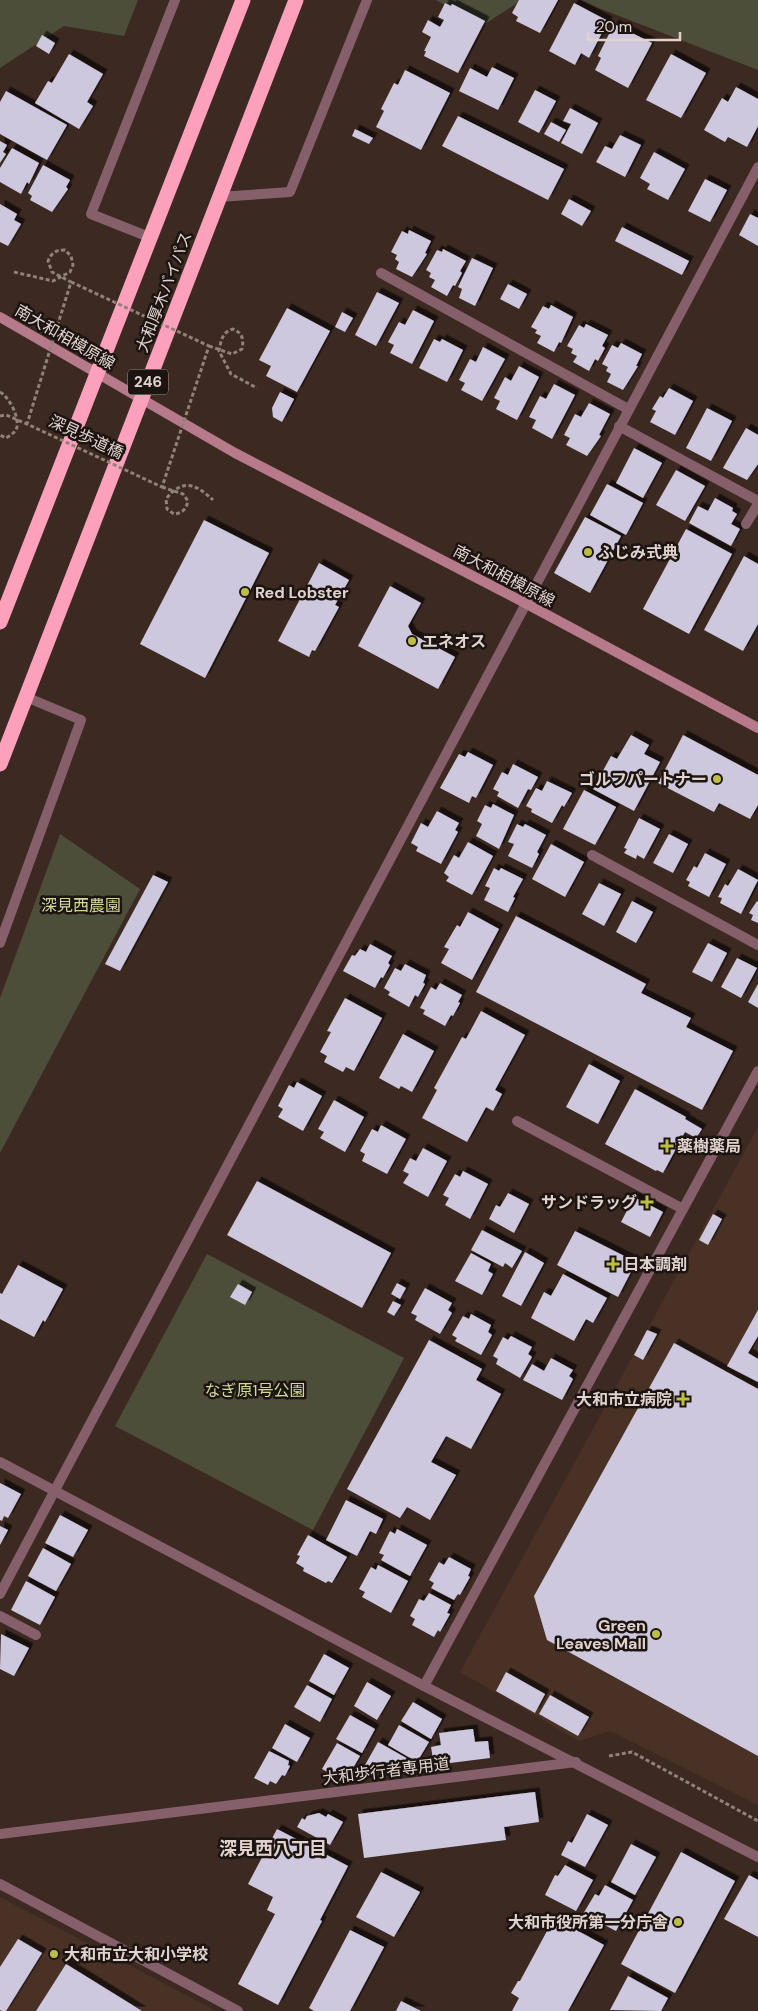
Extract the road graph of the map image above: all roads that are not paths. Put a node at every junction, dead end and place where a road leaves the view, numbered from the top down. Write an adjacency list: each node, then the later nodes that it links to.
1 (175, 0): 9 (street)
2 (234, 0): 6 (highway)
3 (243, 0): 6 (highway, 大和厚木バイパス)
4 (367, 0): 8 (street)
5 (295, 4): 8 (highway, 大和厚木バイパス / 246)
6 (208, 85): 9 (highway, 大和厚木バイパス)
7 (758, 167): 14 (street)
8 (220, 197): 13 (highway, 大和厚木バイパス / 246)
9 (149, 237): 12 (highway, 大和厚木バイパス)
10 (381, 273): 14 (street)
11 (0, 317): 12 (street, 南大和相模原線)
12 (97, 373): 13 (street, 南大和相模原線); 19 (highway, 大和厚木バイパス)
13 (141, 399): 18 (street, 南大和相模原線); 20 (highway, 大和厚木バイパス / 246)
14 (628, 409): 15 (street)
15 (619, 426): 16 (street); 18 (street)
16 (758, 502): 17 (street)
17 (746, 524)
18 (525, 604): 21 (street, 南大和相模原線); 30 (street)
19 (0, 622)
20 (26, 697): 22 (highway, 大和厚木バイパス / 246); 24 (street)
21 (758, 728)
22 (0, 764)
23 (592, 855): 25 (street)
24 (0, 943)
25 (758, 945)
26 (758, 1071): 28 (street)
27 (517, 1121): 28 (street)
28 (683, 1210): 34 (street)
29 (0, 1462): 30 (street)
30 (55, 1490): 31 (street); 34 (street)
31 (0, 1594)
32 (0, 1616): 33 (street)
33 (36, 1635)
34 (424, 1686): 35 (street)
35 (577, 1762): 36 (street, 大和歩行者専用道); 37 (street)
36 (0, 1834)
37 (758, 1857)
38 (0, 1884): 39 (street)
39 (238, 2011)

